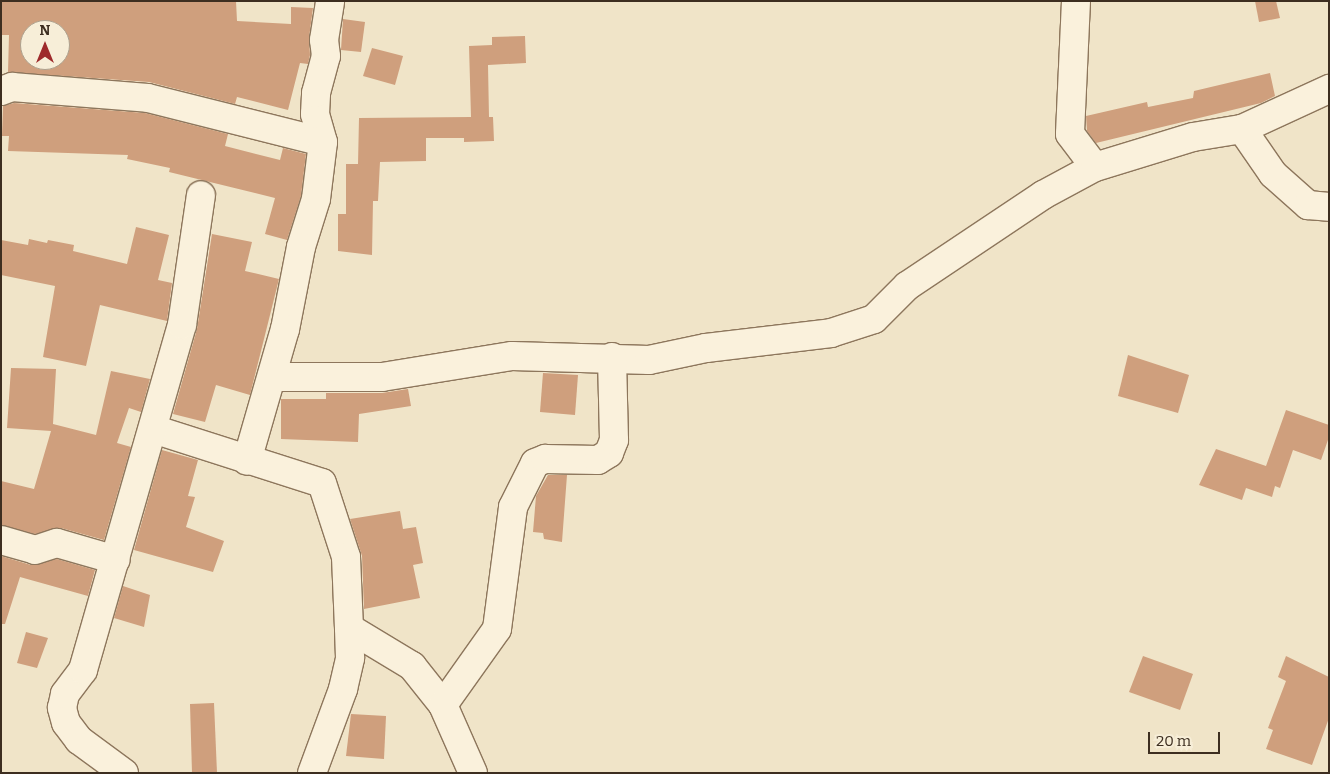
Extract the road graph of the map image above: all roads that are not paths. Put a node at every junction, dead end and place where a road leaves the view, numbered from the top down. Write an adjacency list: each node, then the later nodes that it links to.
1 (330, 1): 6 (street)
2 (1076, 1): 7 (street)
3 (1329, 88): 5 (street)
4 (1, 91): 6 (street)
5 (1242, 129): 7 (street); 9 (street)
6 (323, 142): 11 (street)
7 (1095, 167): 10 (street)
8 (201, 194): 12 (street)
9 (1329, 207)
10 (612, 357): 11 (street); 17 (street)
11 (272, 377): 13 (street)
12 (153, 429): 13 (street); 15 (street)
13 (248, 460): 16 (street)
14 (1, 540): 15 (street)
15 (116, 560): 18 (street)
16 (349, 628): 17 (street); 19 (street)
17 (443, 705): 20 (street)
18 (124, 773)
19 (312, 773)
20 (473, 773)

